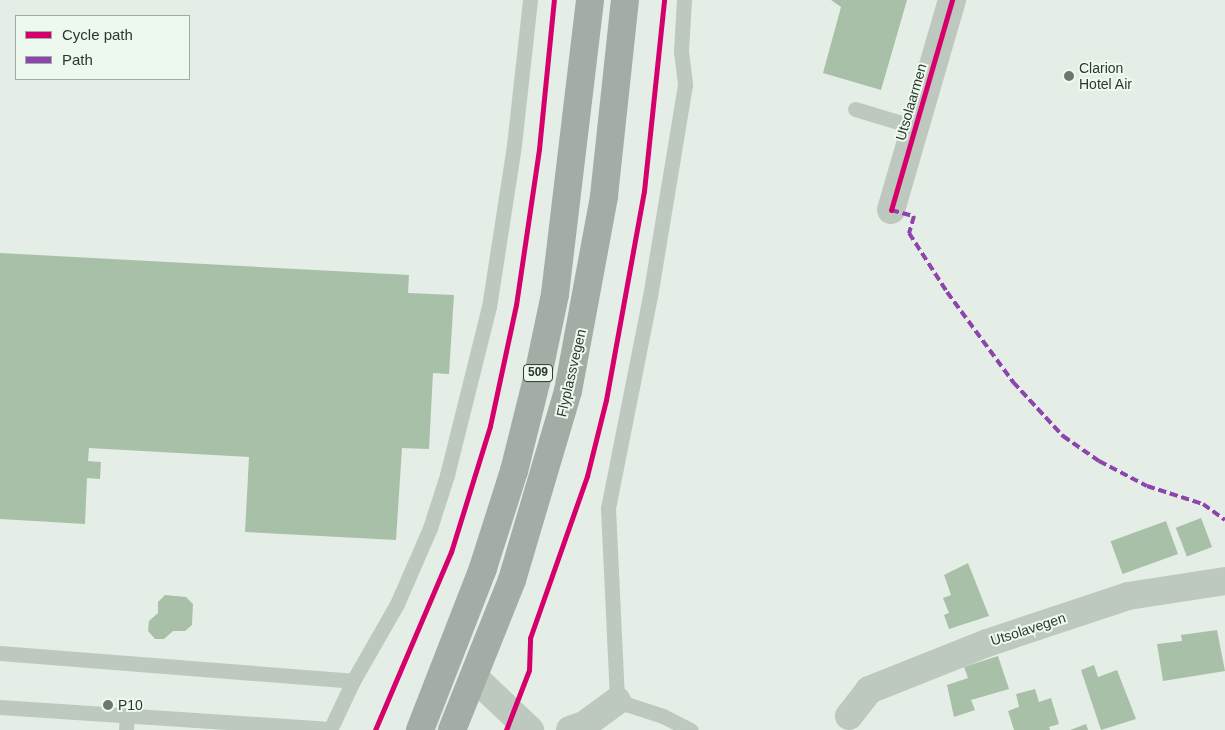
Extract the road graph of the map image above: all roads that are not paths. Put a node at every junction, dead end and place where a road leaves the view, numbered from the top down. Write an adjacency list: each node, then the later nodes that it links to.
1 (530, 0): 12 (lane)
2 (590, 0): 18 (highway, 509)
3 (625, 0): 11 (highway, Flyplassvegen / 509)
4 (684, 0): 13 (lane)
5 (952, 0): 7 (street, Utsolaarmen)
6 (855, 109): 7 (lane)
7 (915, 127): 8 (street, Utsolaarmen)
8 (891, 210)
9 (1225, 580): 15 (street, Utsolavegen)
10 (0, 653): 12 (lane)
11 (475, 678): 19 (highway, Flyplassvegen / 509); 20 (street)
12 (353, 681): 17 (lane)
13 (617, 701): 21 (street); 22 (lane)
14 (0, 707): 16 (lane)
15 (849, 716)
16 (126, 722): 17 (lane)
17 (330, 730)
18 (420, 730)
19 (452, 730)
20 (530, 730)
21 (570, 730)
22 (691, 730)

